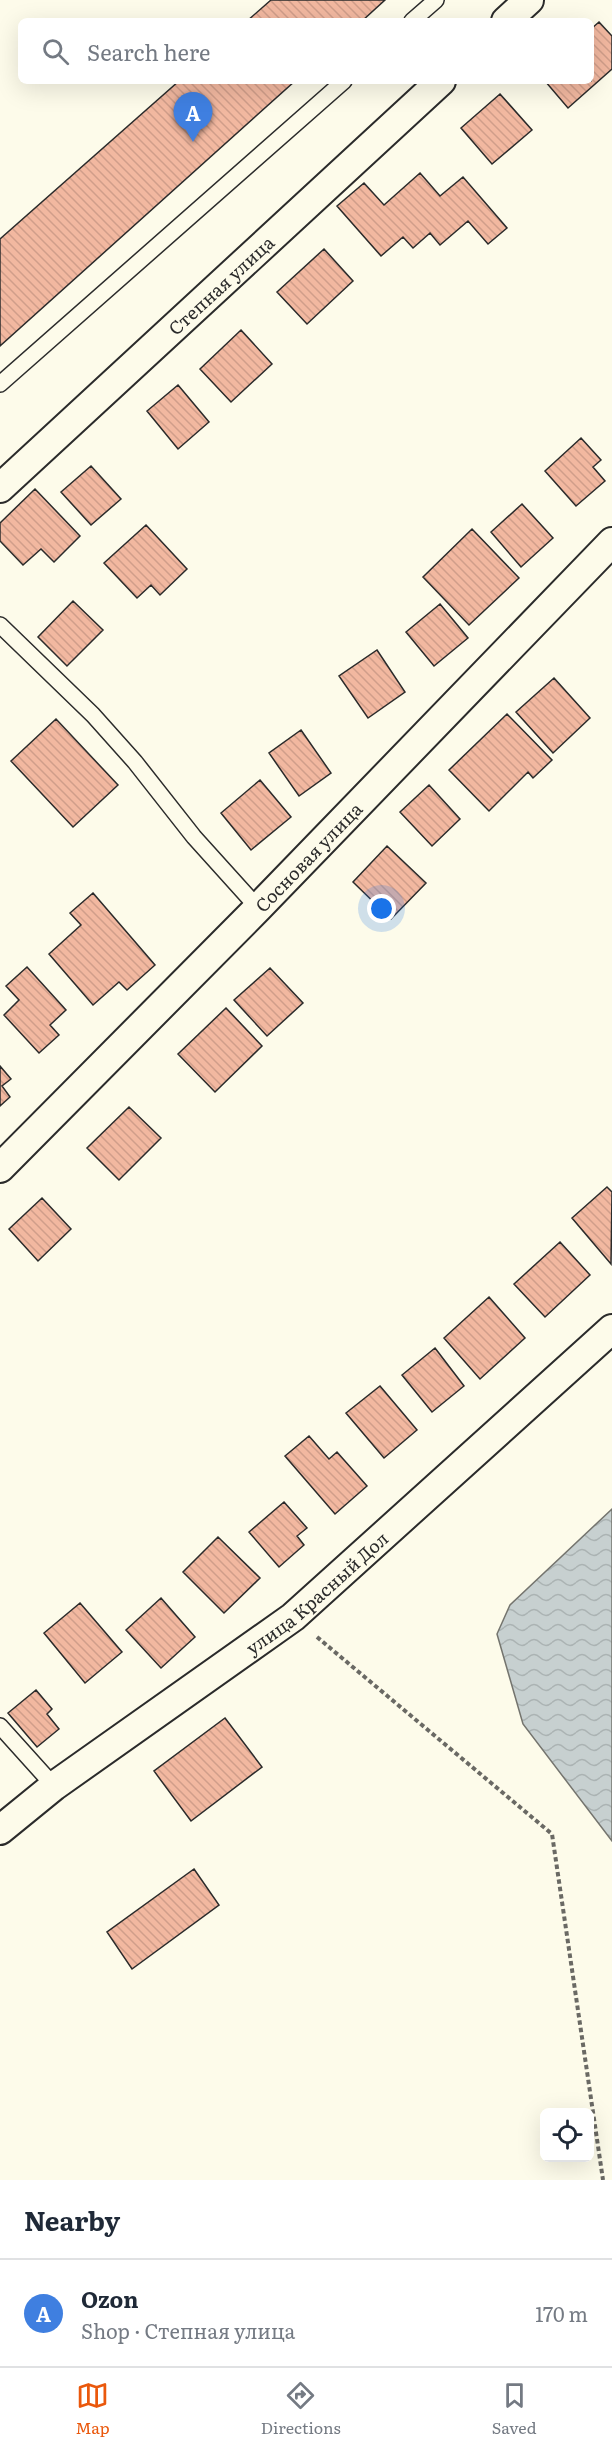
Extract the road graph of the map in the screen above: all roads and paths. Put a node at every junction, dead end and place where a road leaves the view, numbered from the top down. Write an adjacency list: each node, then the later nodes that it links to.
1 (436, 0): 3 (lane)
2 (529, 0): 4 (street)
3 (415, 18)
4 (509, 18)
5 (341, 84): 7 (lane)
6 (438, 84): 8 (street, Степная улица)
7 (0, 384)
8 (0, 488)
9 (612, 542): 11 (street, Сосновая улица)
10 (0, 625): 11 (lane)
11 (258, 908): 12 (street, Сосновая улица)
12 (0, 1168)
13 (612, 1329): 14 (street, улица Красный Дол)
14 (293, 1617): 16 (street, улица Красный Дол); 18 (path)
15 (0, 1726): 16 (lane)
16 (54, 1786): 17 (street, улица Красный Дол)
17 (0, 1830)
18 (603, 2180)

